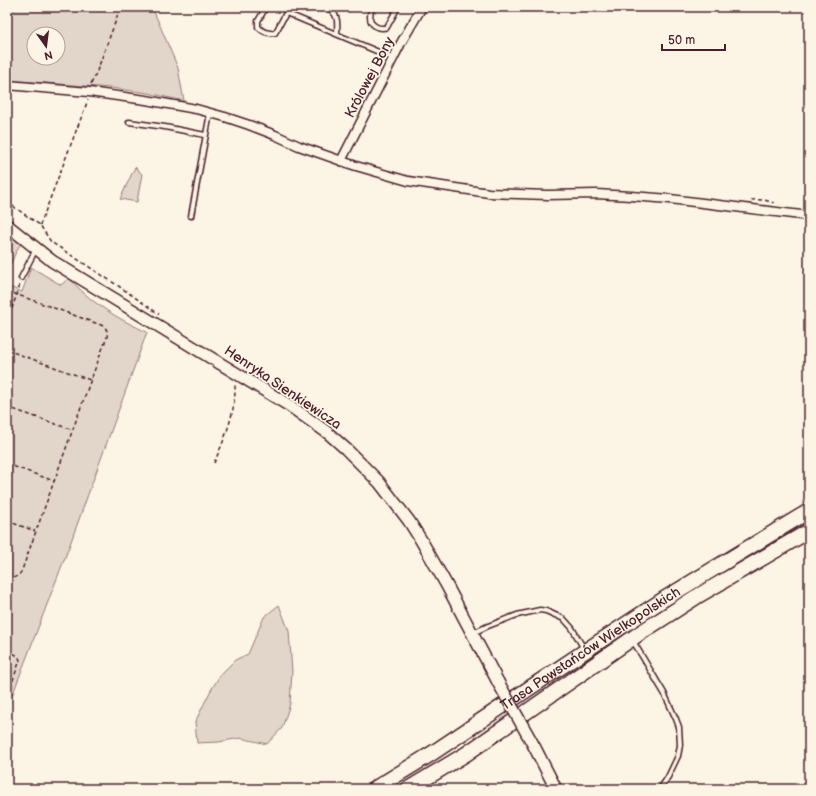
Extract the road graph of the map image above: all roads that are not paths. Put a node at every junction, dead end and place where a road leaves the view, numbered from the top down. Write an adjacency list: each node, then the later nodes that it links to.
1 (266, 7): 7 (lane)
2 (289, 7): 7 (lane)
3 (323, 7): 8 (lane)
4 (373, 7): 5 (lane)
5 (398, 7)
6 (422, 7): 9 (street, Królowej Bony)
7 (286, 13): 8 (lane)
8 (337, 34): 9 (lane)
9 (393, 58): 14 (street, Królowej Bony)
10 (7, 85): 11 (street)
11 (210, 113): 13 (lane); 14 (street)
12 (129, 122): 13 (lane)
13 (205, 135): 15 (lane)
14 (341, 161): 16 (street)
15 (191, 216)
16 (809, 216)
17 (7, 225): 18 (street, Henryka Sienkiewicza)
18 (37, 249): 19 (lane); 22 (street, Henryka Sienkiewicza)
19 (21, 278)
20 (809, 510): 24 (highway, Trasa Powstańców Wielkopolskich)
21 (809, 531): 23 (highway, Trasa Powstańców Wielkopolskich)
22 (472, 633): 24 (lane); 27 (street, Henryka Sienkiewicza, bridge)
23 (632, 639): 26 (highway, Trasa Powstańców Wielkopolskich); 28 (lane)
24 (585, 651): 25 (highway, Trasa Powstańców Wielkopolskich)
25 (374, 789)
26 (408, 789)
27 (556, 789)
28 (660, 789)

